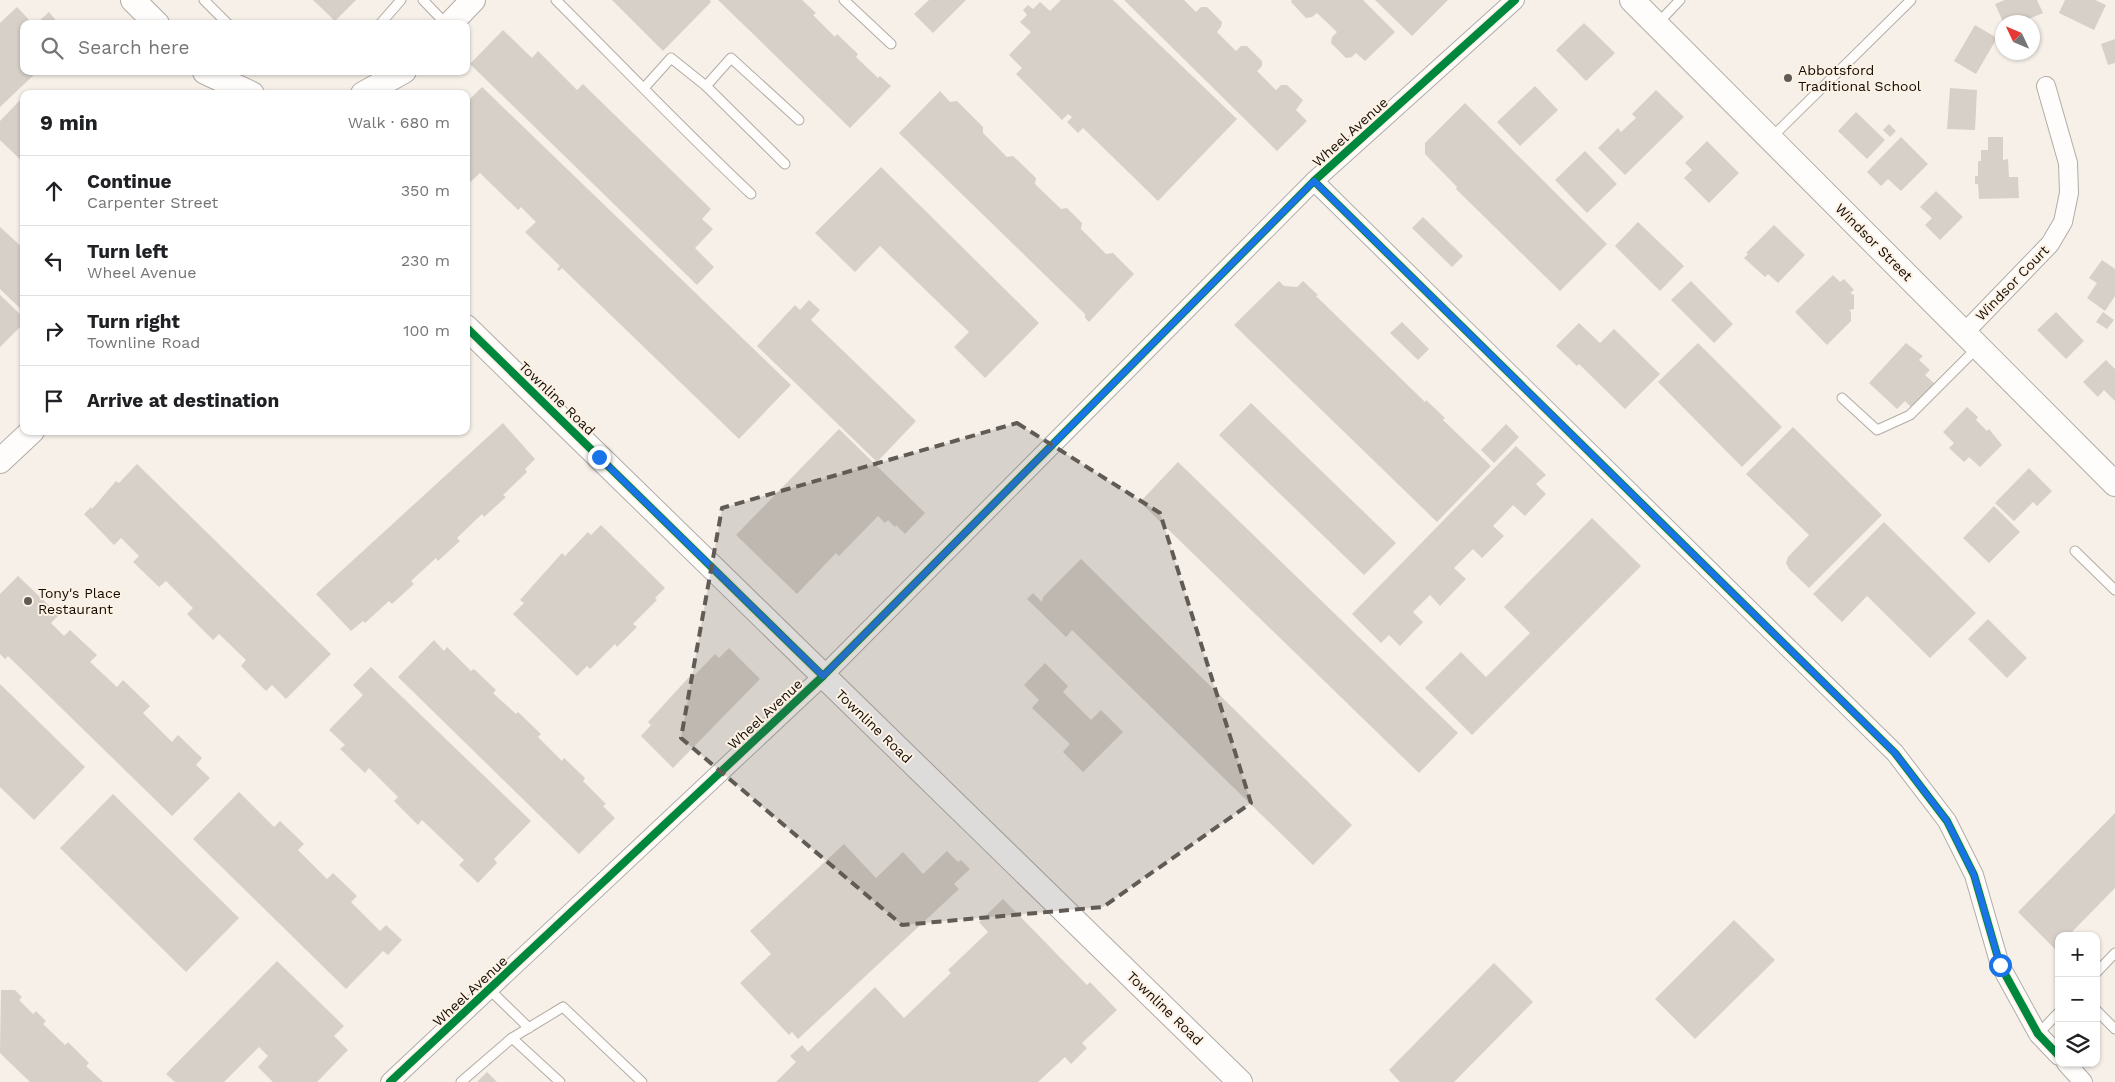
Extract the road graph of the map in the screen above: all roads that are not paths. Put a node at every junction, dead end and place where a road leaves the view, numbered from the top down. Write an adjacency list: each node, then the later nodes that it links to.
1 (133, 0): 12 (street)
2 (204, 0): 13 (lane)
3 (401, 0): 14 (lane)
4 (423, 0): 15 (lane)
5 (473, 0): 16 (street)
6 (556, 0): 25 (lane)
7 (844, 0): 18 (lane)
8 (1514, 0): 33 (street, Wheel Avenue)
9 (1632, 0): 17 (street, Windsor Street)
10 (1680, 0): 17 (lane)
11 (1911, 0): 31 (lane)
12 (153, 20)
13 (224, 20)
14 (384, 20)
15 (444, 20)
16 (452, 20)
17 (1656, 24): 31 (street, Windsor Street)
18 (891, 44)
19 (208, 75): 26 (street)
20 (211, 75): 27 (street)
21 (398, 75): 28 (street)
22 (401, 75): 29 (street)
23 (706, 86): 25 (lane); 30 (lane); 32 (lane)
24 (2046, 86): 36 (street, Windsor Court)
25 (644, 88): 34 (lane)
26 (224, 90)
27 (243, 90)
28 (370, 90)
29 (388, 90)
30 (798, 120)
31 (1770, 138): 36 (street, Windsor Street)
32 (785, 164)
33 (1314, 181): 43 (street, Wheel Avenue); 51 (street)
34 (751, 194)
35 (470, 331): 43 (street, Townline Road)
36 (1971, 340): 37 (lane); 40 (street, Windsor Street)
37 (1842, 398)
38 (28, 435): 39 (street)
39 (0, 461)
40 (2115, 484)
41 (2075, 551): 42 (lane)
42 (2115, 590)
43 (823, 676): 46 (street, Wheel Avenue); 59 (street, Townline Road)
44 (2115, 953): 45 (lane)
45 (2100, 969)
46 (489, 989): 49 (lane); 55 (street, Wheel Avenue)
47 (2100, 1014): 50 (lane)
48 (2055, 1016): 51 (lane)
49 (529, 1028): 52 (lane); 58 (lane)
50 (2115, 1029)
51 (2038, 1034): 53 (street)
52 (512, 1038): 56 (lane); 57 (lane)
53 (2055, 1052)
54 (2070, 1067): 60 (street)
55 (390, 1082)
56 (461, 1082)
57 (560, 1082)
58 (642, 1082)
59 (1240, 1082)
60 (2083, 1082)

